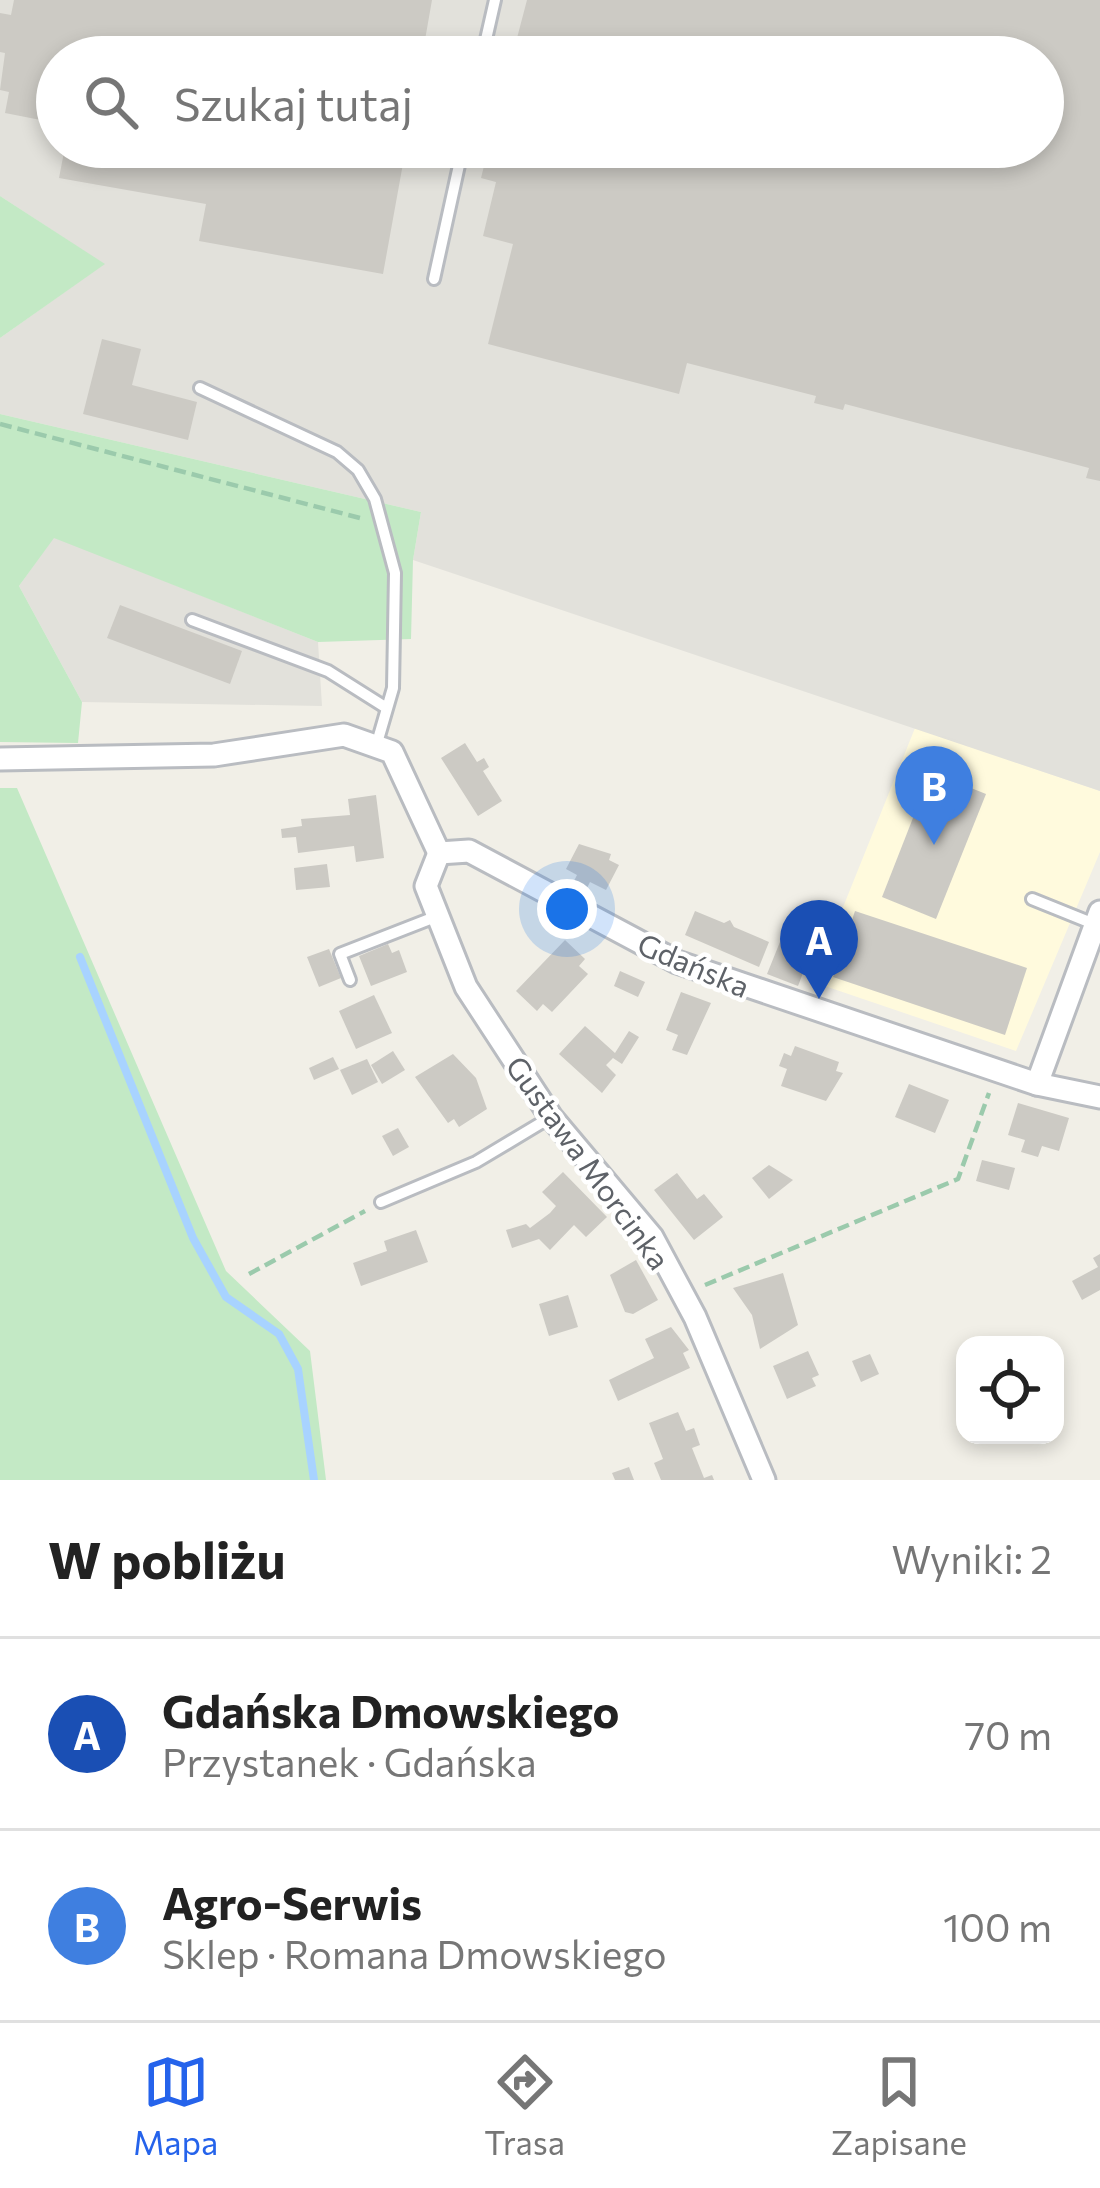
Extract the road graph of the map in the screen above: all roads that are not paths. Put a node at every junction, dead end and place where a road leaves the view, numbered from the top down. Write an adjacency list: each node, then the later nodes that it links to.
1 (495, 0): 2 (lane)
2 (487, 36)
3 (458, 168): 4 (lane)
4 (434, 279)
5 (200, 388): 7 (lane)
6 (192, 620): 7 (lane)
7 (385, 707): 8 (lane)
8 (377, 742): 9 (street); 10 (street)
9 (0, 759)
10 (440, 853): 12 (street, Gustawa Morcinka); 15 (street, Gdańska)
11 (1032, 899): 13 (lane)
12 (435, 917): 14 (lane); 17 (street, Gustawa Morcinka)
13 (1097, 918): 15 (street)
14 (350, 980)
15 (1037, 1084): 16 (street, Gdańska)
16 (1100, 1097)
17 (551, 1117): 18 (lane); 19 (street, Gustawa Morcinka)
18 (381, 1202)
19 (764, 1480)

